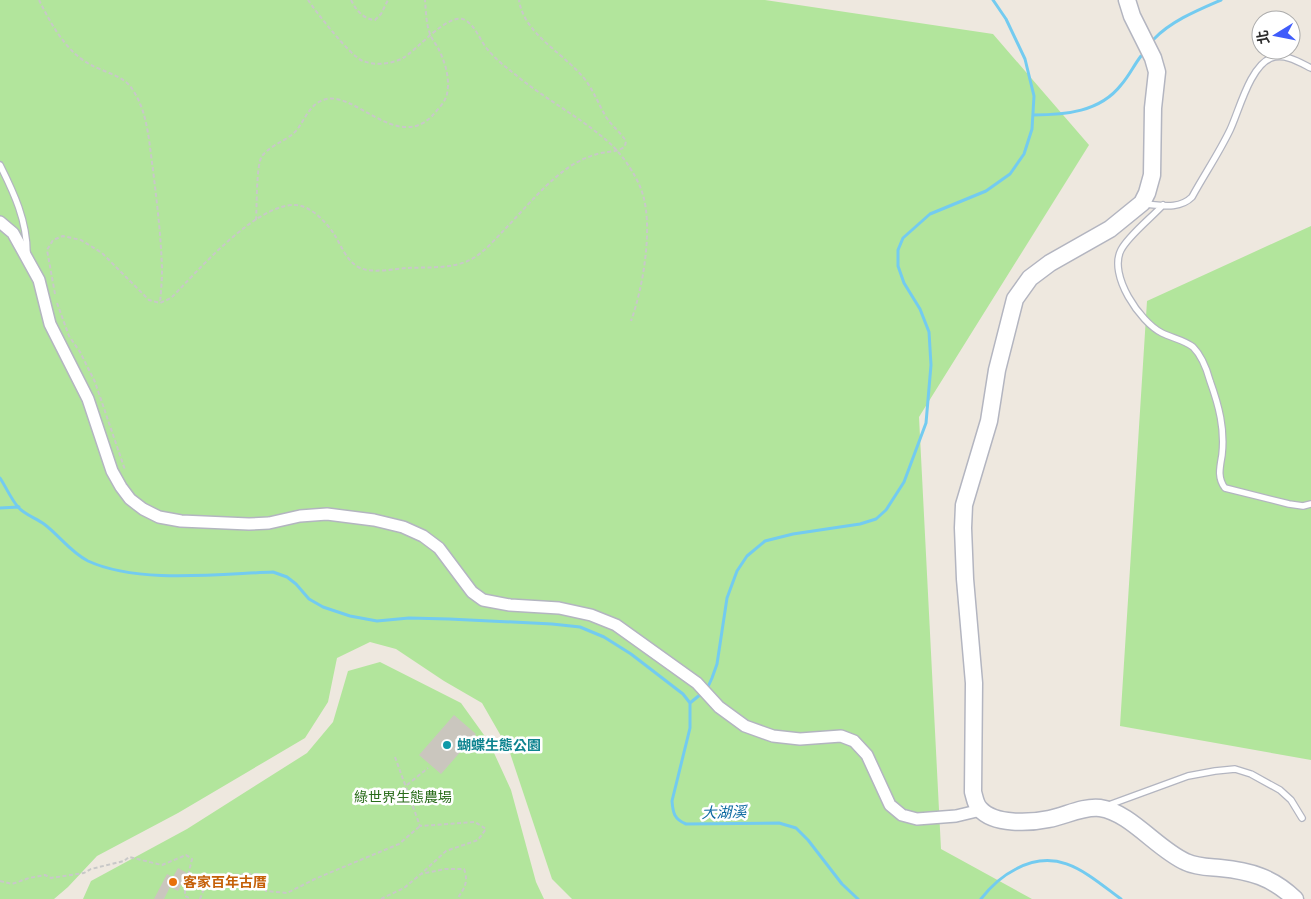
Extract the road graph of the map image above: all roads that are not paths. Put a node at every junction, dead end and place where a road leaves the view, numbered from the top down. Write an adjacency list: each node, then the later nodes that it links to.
1 (1127, 0): 4 (street)
2 (1311, 68): 5 (lane)
3 (0, 165): 7 (lane)
4 (1142, 203): 5 (lane); 10 (street)
5 (1163, 206): 8 (lane)
6 (0, 222): 7 (street)
7 (27, 256): 10 (street)
8 (1311, 504)
9 (1099, 808): 10 (street); 11 (lane); 12 (street)
10 (980, 810)
11 (1302, 818)
12 (1295, 899)

